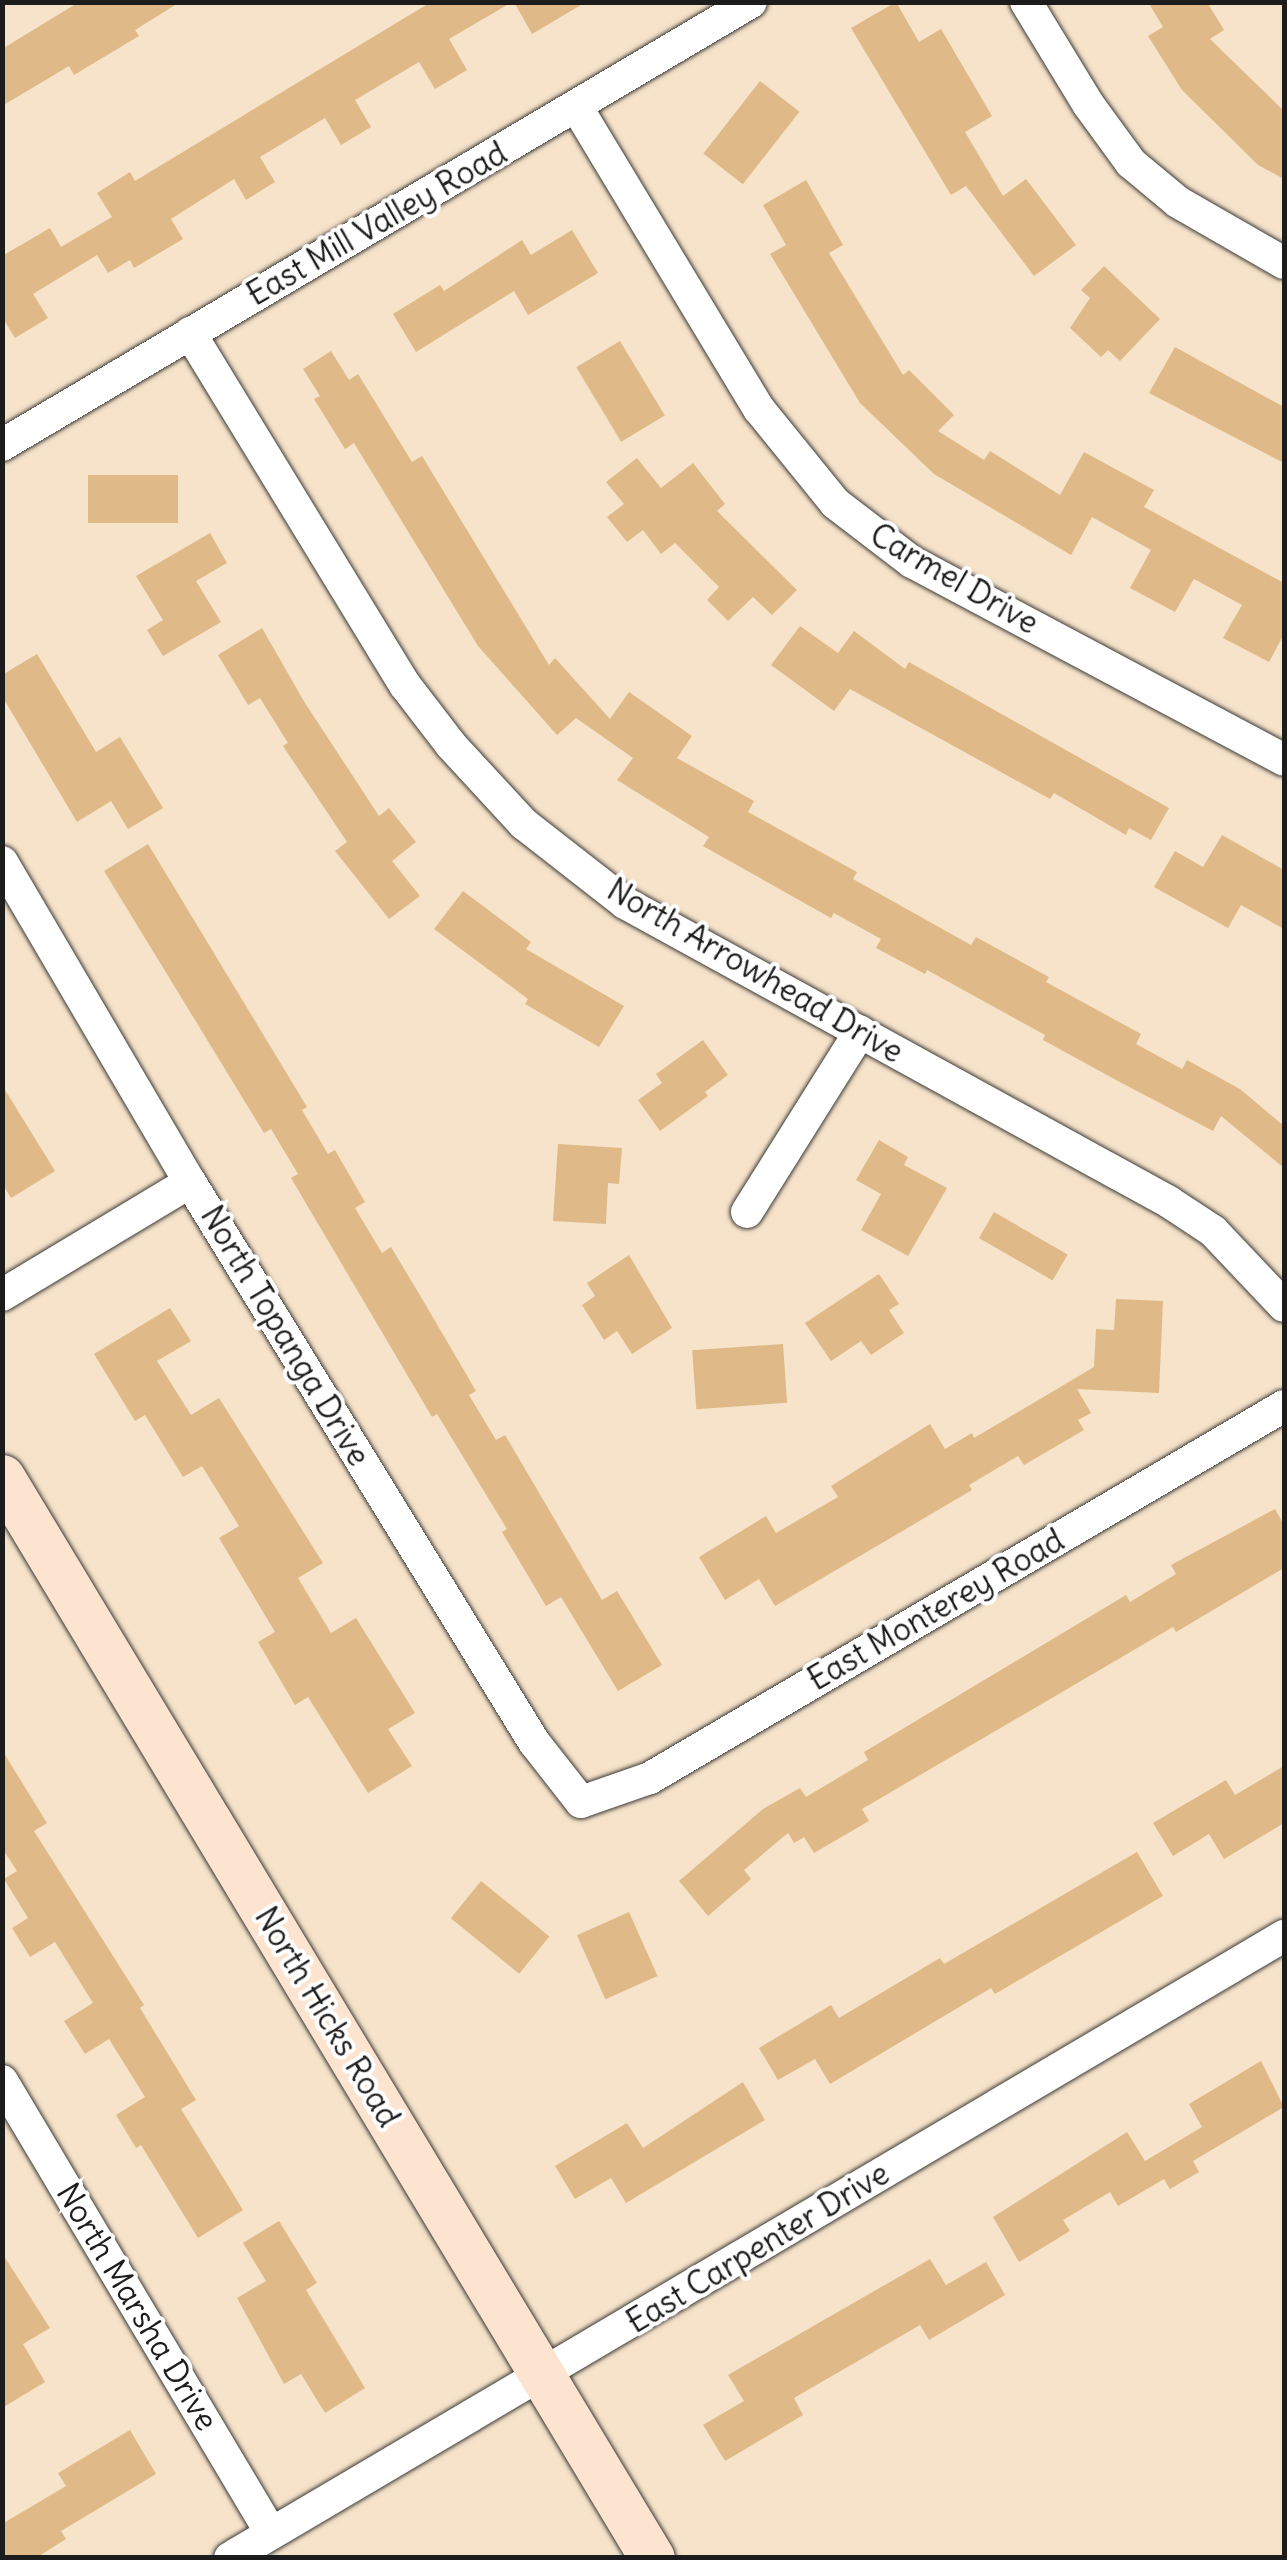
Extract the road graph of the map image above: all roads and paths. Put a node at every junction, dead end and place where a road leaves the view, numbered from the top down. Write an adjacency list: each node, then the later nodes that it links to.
1 (751, 2): 3 (street, East Mill Valley Road)
2 (1026, 2): 4 (street)
3 (576, 106): 5 (street, East Mill Valley Road); 7 (street, Carmel Drive)
4 (1284, 263)
5 (190, 333): 6 (street, East Mill Valley Road); 9 (street, North Arrowhead Drive)
6 (2, 445)
7 (1284, 760)
8 (2, 862): 10 (street, North Topanga Drive)
9 (860, 1032): 11 (street); 13 (street, North Arrowhead Drive)
10 (190, 1182): 12 (street); 16 (street, North Topanga Drive)
11 (747, 1212)
12 (2, 1294)
13 (1284, 1306)
14 (1284, 1406): 16 (street, East Monterey Road)
15 (2, 1477): 19 (main road, North Hicks Road)
16 (581, 1802)
17 (1284, 1936): 19 (street, East Carpenter Drive)
18 (2, 2081): 20 (street, North Marsha Drive)
19 (543, 2376): 20 (street, East Carpenter Drive); 22 (main road, North Hicks Road)
20 (271, 2533): 21 (street, East Carpenter Drive)
21 (230, 2558)
22 (652, 2558)

